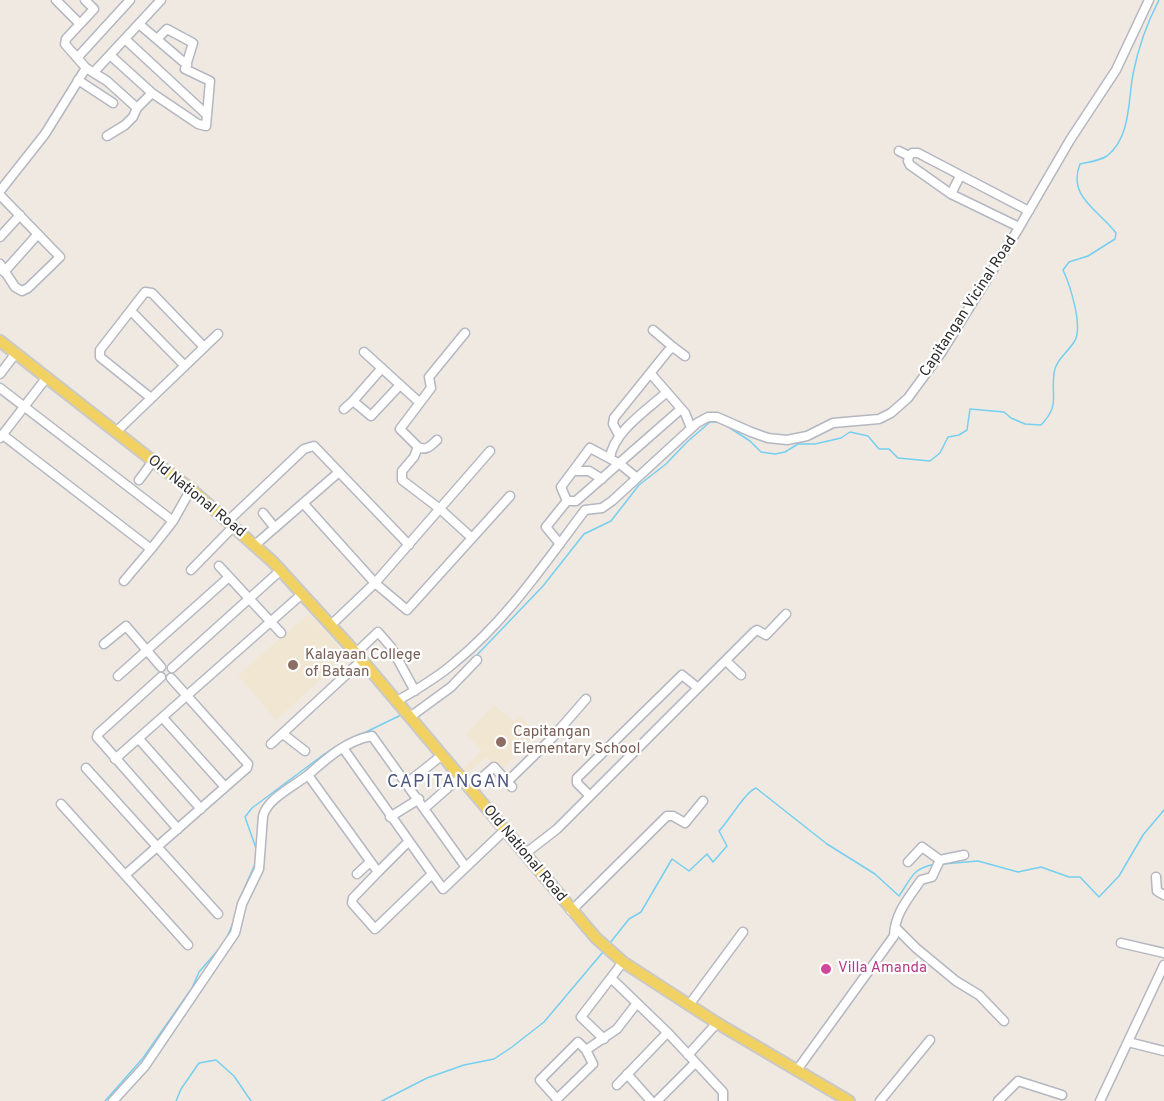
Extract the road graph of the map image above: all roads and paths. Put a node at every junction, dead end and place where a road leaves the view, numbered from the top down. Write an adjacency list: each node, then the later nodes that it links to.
1 (56, 0): 6 (street)
2 (85, 0): 6 (street)
3 (130, 0): 11 (street)
4 (161, 0): 7 (street)
5 (1149, 0): 25 (street, Capitangan Vicinal Road)
6 (80, 24): 11 (street)
7 (139, 24): 8 (street); 9 (street)
8 (125, 39): 10 (street); 18 (street)
9 (157, 39): 12 (street); 12 (street)
10 (110, 55): 13 (street); 15 (street)
11 (77, 57): 13 (street)
12 (187, 65): 18 (street)
13 (90, 70): 14 (street); 17 (street)
14 (78, 80): 16 (street); 23 (street)
15 (152, 93): 17 (street); 18 (street)
16 (113, 103)
17 (137, 108): 19 (street)
18 (207, 115)
19 (107, 136)
20 (899, 151): 21 (street)
21 (909, 156): 22 (street); 24 (street)
22 (960, 176): 24 (street); 25 (street)
23 (0, 193): 26 (street)
24 (951, 194): 27 (street)
25 (1029, 211): 27 (street, Capitangan Vicinal Road)
26 (20, 215): 28 (street); 29 (street)
27 (1019, 227): 55 (street, Capitangan Vicinal Road)
28 (38, 234): 30 (street); 30 (street)
29 (0, 237)
30 (2, 268)
31 (131, 311): 37 (street); 41 (street); 49 (street)
32 (653, 330): 36 (street)
33 (465, 333): 51 (street)
34 (218, 334): 37 (street)
35 (0, 341): 39 (main road, Old National Road)
36 (673, 346): 40 (street); 44 (street)
37 (204, 347): 41 (street)
38 (364, 352): 42 (street)
39 (16, 353): 43 (street); 45 (main road, Old National Road)
40 (685, 356)
41 (185, 366): 49 (street)
42 (382, 368): 46 (street); 50 (street)
43 (0, 374)
44 (651, 374): 48 (street); 57 (street)
45 (46, 378): 52 (street); 56 (main road, Old National Road)
46 (400, 385): 50 (street); 51 (street)
47 (0, 388): 52 (street)
48 (667, 392): 54 (street); 57 (street)
49 (151, 398): 56 (street)
50 (353, 401): 53 (street)
51 (419, 402): 60 (street)
52 (24, 406): 58 (street); 76 (street)
53 (344, 409)
54 (681, 409): 55 (street); 64 (street)
55 (691, 428): 67 (street, Capitangan Vicinal Road)
56 (116, 432): 63 (main road, Old National Road)
57 (619, 435): 62 (street)
58 (1, 437): 83 (street)
59 (437, 440): 60 (street)
60 (418, 447): 74 (street)
61 (490, 451): 74 (street)
62 (610, 458): 64 (street); 65 (street)
63 (153, 461): 69 (street); 70 (main road, Old National Road)
64 (620, 464): 67 (street); 68 (street)
65 (573, 471): 68 (street); 72 (street)
66 (339, 472): 73 (street); 77 (street); 82 (street)
67 (637, 478): 80 (street, Capitangan Vicinal Road)
68 (602, 479): 72 (street)
69 (139, 480)
70 (191, 489): 76 (street); 77 (main road, Old National Road)
71 (510, 496): 79 (street)
72 (567, 501): 80 (street)
73 (303, 503): 78 (street); 89 (street)
74 (440, 509): 79 (street); 82 (street)
75 (263, 513): 78 (street)
76 (173, 521): 83 (street)
77 (231, 523): 81 (main road, Old National Road); 85 (street)
78 (274, 528): 81 (street)
79 (472, 538): 89 (street)
80 (560, 544): 108 (street, Capitangan Vicinal Road)
81 (255, 545): 86 (main road, Old National Road)
82 (408, 545): 89 (street)
83 (151, 549): 88 (street)
84 (219, 566): 87 (street)
85 (190, 570)
86 (281, 570): 90 (main road, Old National Road); 91 (street)
87 (229, 577): 91 (street); 97 (street)
88 (124, 581)
89 (375, 583): 94 (street)
90 (302, 594): 93 (street); 94 (main road, Old National Road)
91 (249, 598): 93 (street); 102 (street)
92 (786, 614): 100 (street)
93 (270, 622): 95 (street); 109 (street)
94 (331, 625): 98 (main road, Old National Road)
95 (281, 633)
96 (104, 644): 97 (street)
97 (147, 650): 101 (street); 104 (street)
98 (359, 656): 108 (street); 111 (main road, Old National Road); 113 (street)
99 (477, 660): 111 (street)
100 (726, 661): 103 (street); 107 (street)
101 (161, 667): 102 (street); 105 (street)
102 (172, 668): 106 (street)
103 (741, 675)
104 (118, 676)
105 (160, 677): 106 (street); 119 (street)
106 (171, 678): 109 (street)
107 (698, 688): 126 (street); 126 (street)
108 (415, 691): 111 (street, Capitangan Vicinal Road)
109 (187, 697): 112 (street); 124 (street)
110 (586, 699): 125 (street)
111 (404, 710): 118 (main road, Old National Road)
112 (163, 718): 114 (street); 124 (street)
113 (283, 734): 115 (street); 117 (street)
114 (139, 739): 119 (street); 130 (street)
115 (271, 744)
116 (343, 748): 121 (street); 123 (street); 132 (street)
117 (305, 751)
118 (441, 756): 122 (main road, Old National Road); 123 (street)
119 (115, 759): 133 (street)
120 (84, 770): 136 (street)
121 (308, 775): 140 (street); 175 (street)
122 (459, 778): 125 (main road, Old National Road); 131 (street)
123 (407, 783): 127 (street)
124 (225, 787): 130 (street)
125 (469, 789): 134 (main road, Old National Road)
126 (590, 796): 137 (street)
127 (419, 799): 131 (street); 132 (street)
128 (703, 801): 149 (street)
129 (61, 804): 145 (street)
130 (201, 808): 133 (street)
131 (425, 808): 142 (street)
132 (390, 817): 135 (street)
133 (178, 829): 136 (street)
134 (505, 830): 137 (main road, Old National Road); 142 (street)
135 (408, 842): 143 (street); 146 (street)
136 (155, 848): 145 (street); 150 (street)
137 (526, 853): 149 (main road, Old National Road)
138 (964, 855): 139 (street)
139 (940, 860): 141 (street); 151 (street)
140 (370, 862): 143 (street); 144 (street)
141 (908, 862)
142 (465, 866): 146 (street)
143 (378, 872): 146 (street)
144 (357, 874)
145 (125, 875): 154 (street)
146 (431, 875)
147 (1156, 877): 148 (street)
148 (1164, 894)
149 (571, 911): 156 (main road, Old National Road)
150 (215, 915)
151 (894, 927): 161 (street); 171 (street)
152 (743, 932): 160 (street)
153 (1121, 943): 155 (street)
154 (188, 945)
155 (1164, 953)
156 (623, 962): 158 (street); 160 (main road, Old National Road)
157 (1164, 964): 166 (street)
158 (612, 979): 159 (street); 164 (street)
159 (637, 1003): 163 (street); 164 (street)
160 (689, 1005): 162 (main road, Old National Road)
161 (1004, 1021)
162 (717, 1023): 169 (street); 171 (main road, Old National Road)
163 (668, 1033): 169 (street); 172 (street)
164 (604, 1039): 167 (street)
165 (930, 1040): 180 (street)
166 (1128, 1042): 168 (street); 182 (street)
167 (586, 1050): 167 (street)
168 (1164, 1052)
169 (688, 1055): 170 (street)
170 (695, 1063): 177 (street); 178 (street)
171 (797, 1070): 179 (main road, Old National Road)
172 (627, 1074): 173 (street); 176 (street)
173 (617, 1084)
174 (1062, 1095): 181 (street)
175 (113, 1101)
176 (651, 1101)
177 (657, 1101)
178 (723, 1101)
179 (849, 1101)
180 (880, 1101)
181 (998, 1101)
182 (1102, 1101)

